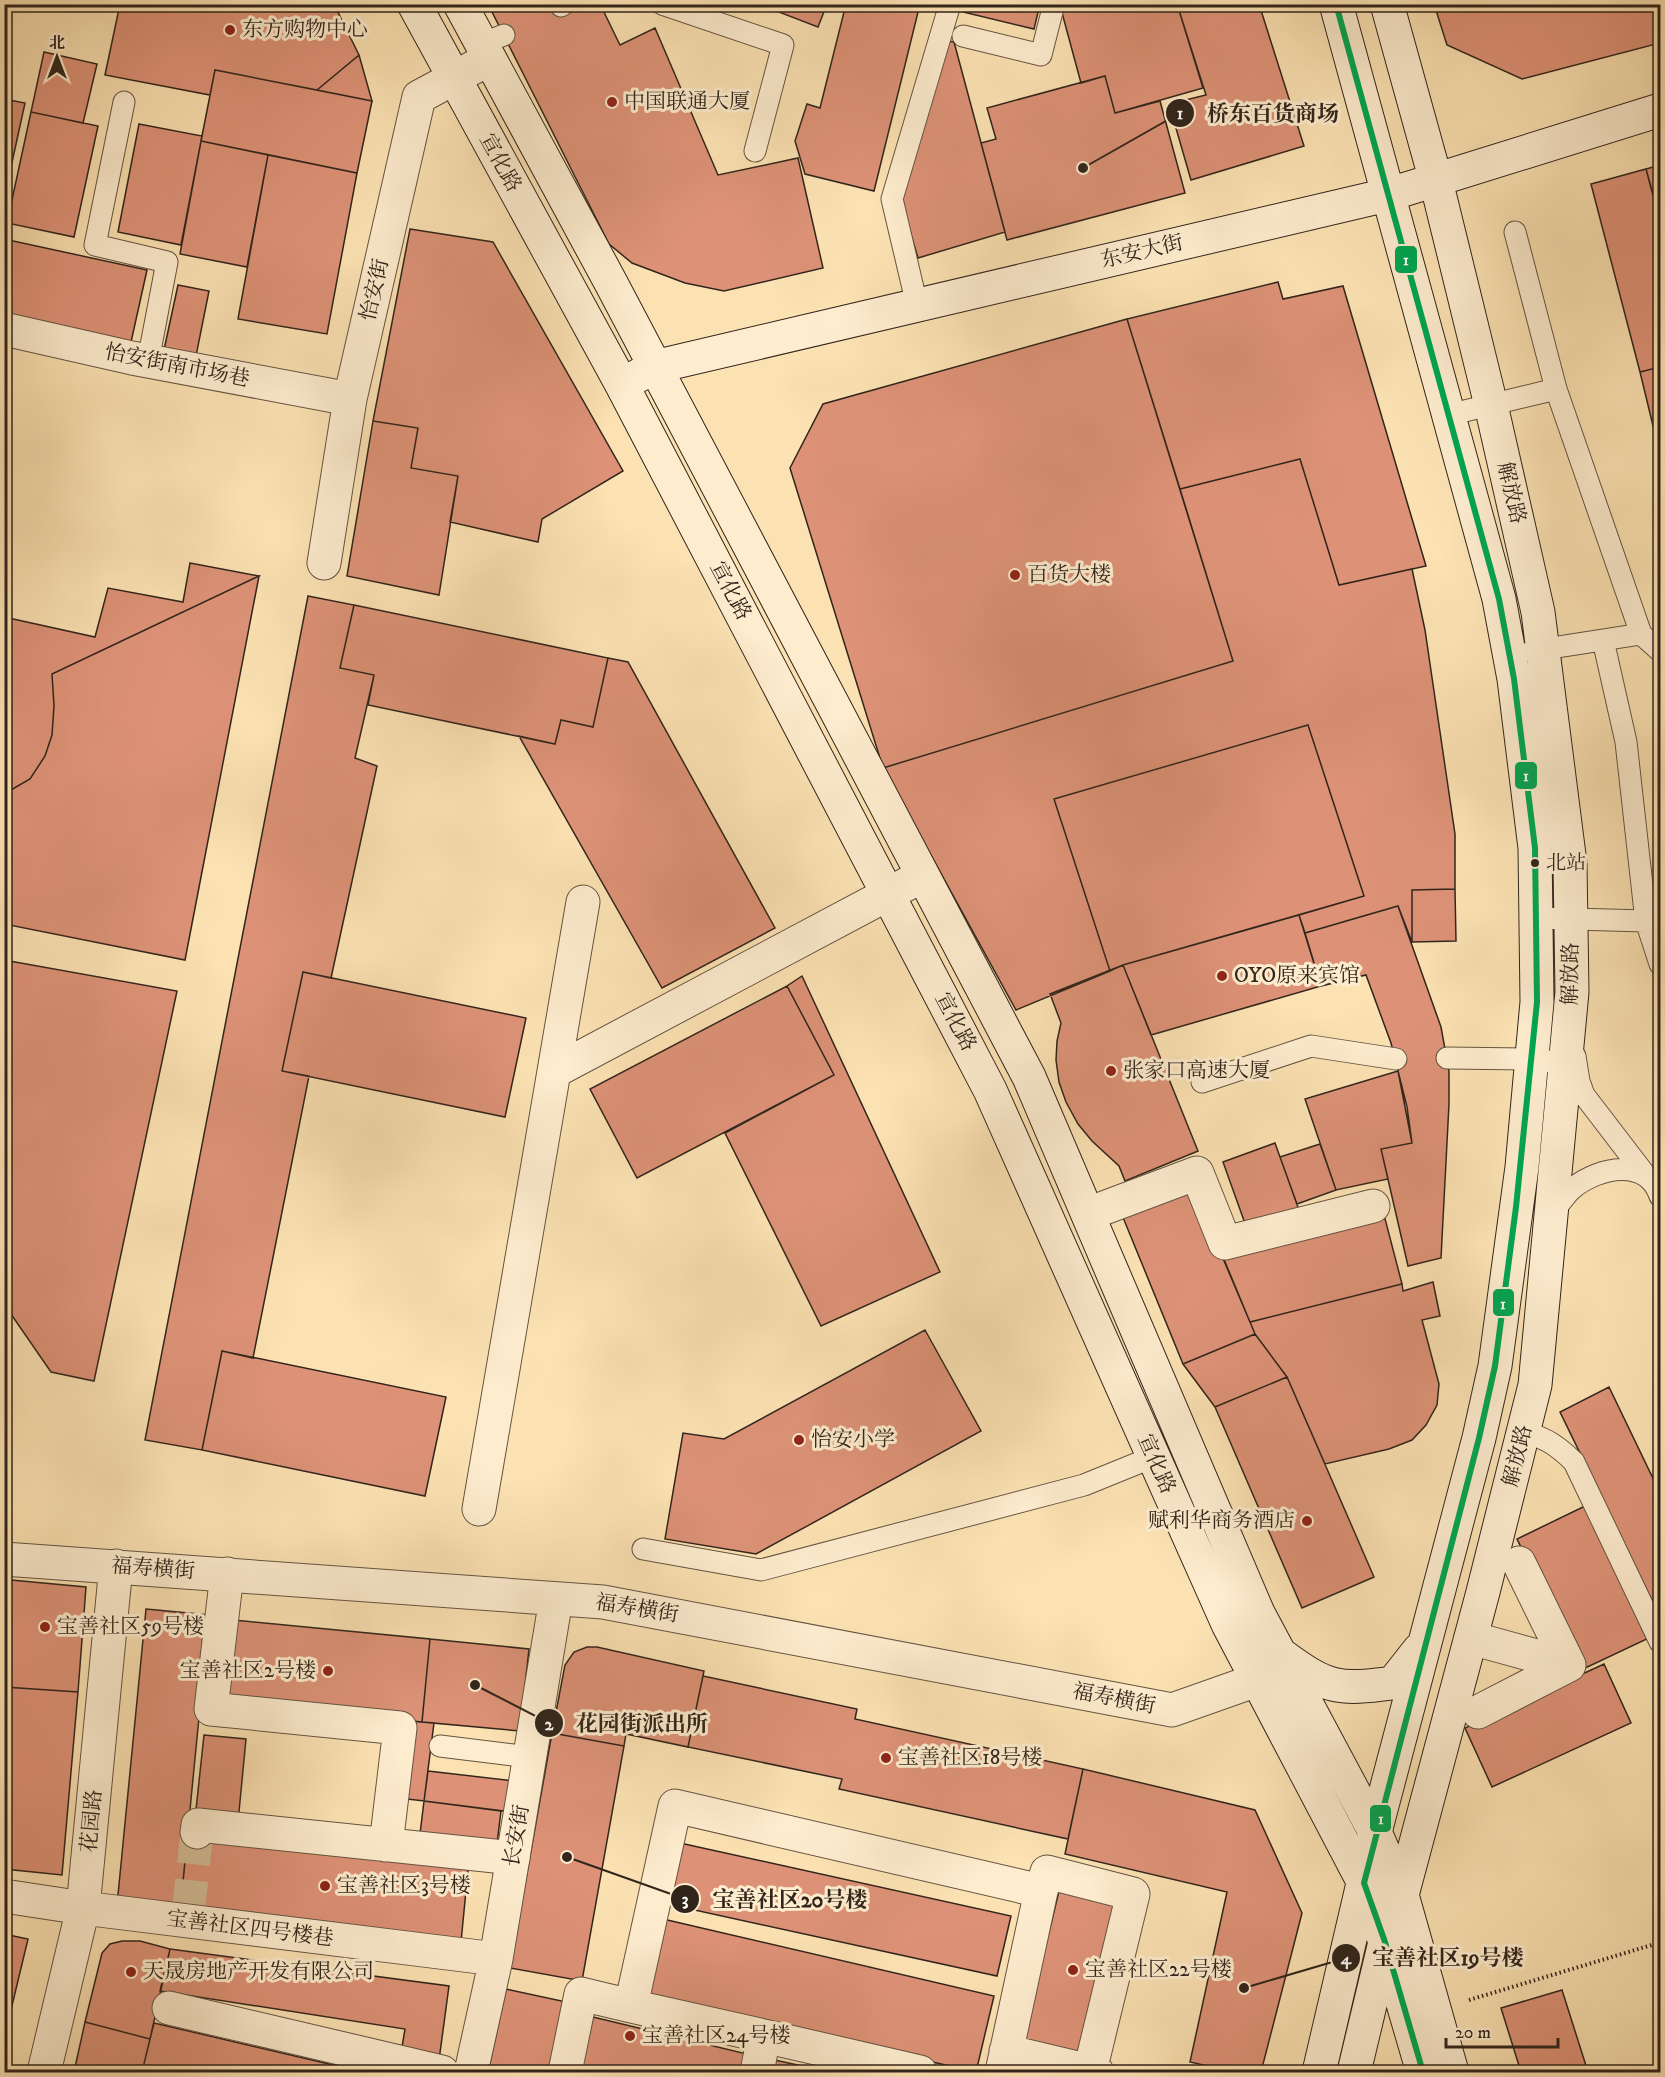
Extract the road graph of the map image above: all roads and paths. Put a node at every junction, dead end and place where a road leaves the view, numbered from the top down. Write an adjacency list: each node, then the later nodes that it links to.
1 (414, 4): 10 (main road, 宣化路)
2 (460, 4): 9 (main road, 宣化路)
3 (662, 4): 13 (lane)
4 (950, 4): 17 (lane)
5 (1054, 4): 8 (lane)
6 (1336, 4): 15 (main road, 解放路)
7 (1387, 4): 14 (main road, 解放路)
8 (963, 36)
9 (491, 46): 10 (main road, 怡安街); 20 (main road, 宣化路)
10 (453, 78): 21 (main road, 宣化路); 23 (main road, 怡安街)
11 (124, 102): 19 (lane)
12 (1660, 110): 14 (main road, 东安大街)
13 (755, 151)
14 (1436, 181): 15 (main road, 东安大街); 24 (main road, 解放路)
15 (1387, 195): 17 (main road, 东安大街); 25 (main road, 解放路)
16 (1515, 232): 22 (lane)
17 (917, 305): 20 (main road, 东安大街)
18 (4, 329): 19 (main road, 怡安街南市场巷)
19 (148, 361): 23 (main road, 怡安街南市场巷)
20 (654, 367): 21 (main road, 东安大街); 32 (main road, 宣化路)
21 (622, 384): 33 (main road, 宣化路)
22 (1556, 389): 24 (lane); 27 (lane)
23 (350, 399): 26 (main road, 怡安街)
24 (1491, 405): 25 (lane); 29 (main road, 解放路)
25 (1448, 415): 31 (main road, 解放路)
26 (324, 563)
27 (1641, 634): 28 (lane); 30 (lane)
28 (1603, 640): 29 (lane); 37 (lane)
29 (1543, 650): 31 (lane); 36 (main road, 解放路)
30 (1660, 651)
31 (1509, 653): 35 (main road, 解放路)
32 (922, 876): 33 (main road); 47 (main road, 宣化路)
33 (888, 894): 45 (main road); 48 (main road, 宣化路)
34 (583, 902): 45 (main road)
35 (1536, 918): 36 (lane); 39 (main road, 解放路)
36 (1571, 920): 37 (lane); 40 (main road, 解放路)
37 (1646, 921): 38 (lane)
38 (1660, 964)
39 (1535, 1019): 40 (lane); 43 (main road, 解放路)
40 (1570, 1022): 44 (main road, 解放路); 49 (lane)
41 (1447, 1058): 43 (lane)
42 (1396, 1059): 46 (lane)
43 (1532, 1059): 44 (lane); 52 (main road, 解放路)
44 (1566, 1064): 53 (main road, 解放路)
45 (555, 1071): 57 (main road)
46 (1202, 1082)
47 (1063, 1156): 48 (main road); 54 (main road, 宣化路)
48 (1027, 1172): 56 (main road, 宣化路)
49 (1643, 1172): 50 (lane); 53 (lane)
50 (1660, 1196)
51 (1373, 1206): 54 (main road)
52 (1516, 1207): 53 (lane); 65 (main road, 解放路)
53 (1553, 1212): 55 (main road, 解放路)
54 (1088, 1214): 67 (main road, 宣化路)
55 (1524, 1432): 64 (main road, 解放路); 66 (lane)
56 (1153, 1457): 58 (lane); 69 (main road, 宣化路)
57 (479, 1509)
58 (643, 1549)
59 (4, 1559): 61 (main road, 福寿横街)
60 (1519, 1563): 68 (main road)
61 (116, 1566): 62 (main road, 福寿横街); 81 (main road, 花园路)
62 (227, 1574): 63 (main road, 福寿横街); 75 (main road)
63 (556, 1599): 69 (main road, 福寿横街); 72 (main road, 长安街)
64 (1471, 1638): 68 (main road); 79 (main road, 解放路)
65 (1425, 1641): 67 (main road); 74 (main road, 解放路)
66 (1660, 1642)
67 (1280, 1654): 74 (main road, 宣化路)
68 (1569, 1665): 70 (main road)
69 (1257, 1680): 77 (main road, 宣化路)
70 (1478, 1712)
71 (440, 1746): 72 (lane)
72 (530, 1757): 76 (main road, 长安街)
73 (197, 1833): 75 (main road)
74 (1375, 1833): 77 (main road, 解放路); 79 (main road, 宣化路)
75 (386, 1845): 76 (main road)
76 (513, 1858): 84 (main road, 长安街)
77 (1364, 1883): 82 (main road, 宣化路); 97 (main road, 解放路)
78 (1041, 1891): 85 (main road); 89 (main road); 90 (main road)
79 (1402, 1895): 82 (main road, 解放路); 87 (main road, 宣化路)
80 (4, 1896): 81 (main road, 宝善社区四号楼巷)
81 (83, 1908): 84 (main road, 宝善社区四号楼巷); 91 (main road, 花园路)
82 (1385, 1942): 98 (main road, 解放路); 99 (main road, 宣化路)
83 (1655, 1944): 87 (path)
84 (496, 1959): 93 (main road, 长安街)
85 (630, 2006): 88 (main road); 94 (main road)
86 (169, 2008): 92 (main road)
87 (1435, 2010): 100 (main road, 宣化路)
88 (765, 2036): 95 (main road); 96 (main road)
89 (1004, 2062): 90 (main road)
90 (1094, 2072)
91 (44, 2073)
92 (442, 2073)
93 (471, 2073)
94 (565, 2073)
95 (757, 2073)
96 (920, 2073)
97 (1319, 2073)
98 (1354, 2073)
99 (1423, 2073)
100 (1452, 2073)

